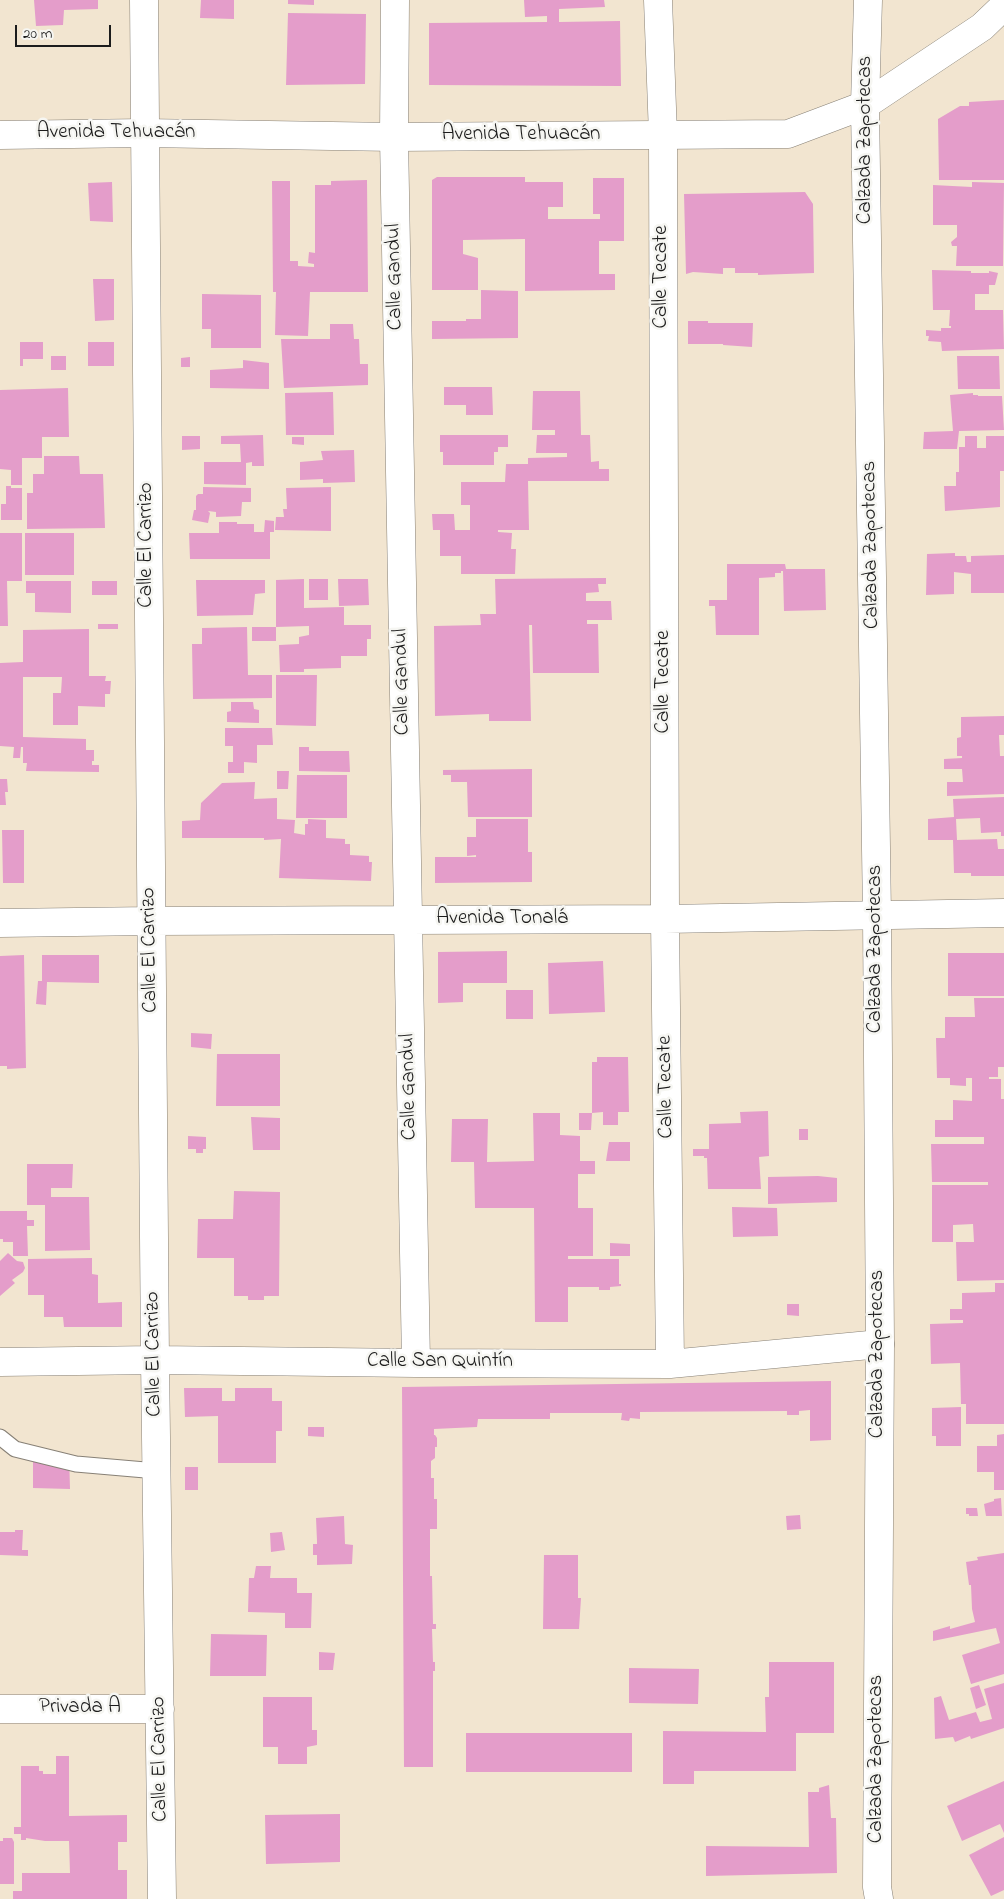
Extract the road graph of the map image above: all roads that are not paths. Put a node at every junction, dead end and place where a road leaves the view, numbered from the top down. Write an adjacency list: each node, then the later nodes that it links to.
1 (144, 0): 7 (street, Calle El Carrizo)
2 (396, 0): 10 (street, Calle Gandul)
3 (658, 0): 9 (street, Calle Tecate)
4 (868, 0): 6 (street, Calzada Zapotecas)
5 (1004, 6): 6 (street, Avenida Tehuacán)
6 (865, 105): 9 (street, Avenida Tehuacán); 12 (street, Calzada Zapotecas)
7 (144, 133): 8 (street, Avenida Tehuacán); 10 (street, Avenida Tehuacán); 13 (street, Calle El Carrizo)
8 (0, 135)
9 (663, 135): 10 (street, Avenida Tehuacán); 15 (street, Calle Tecate)
10 (394, 137): 14 (street, Calle Gandul)
11 (1004, 913): 12 (street, Avenida Tonalá)
12 (877, 915): 15 (street, Avenida Tonalá); 17 (street, Calzada Zapotecas)
13 (151, 920): 14 (street, Avenida Tonalá); 16 (street, Avenida Tonalá); 18 (street, Calle El Carrizo)
14 (407, 920): 15 (street, Avenida Tonalá); 20 (street, Calle Gandul)
15 (665, 920): 21 (street, Calle Tecate)
16 (0, 923)
17 (880, 1344): 21 (street, Calle San Quintín); 27 (street, Calzada Zapotecas)
18 (155, 1360): 19 (street, Calle San Quintín); 20 (street, Calle San Quintín); 23 (street, Calle El Carrizo)
19 (0, 1362)
20 (416, 1363): 21 (street, Calle San Quintín)
21 (670, 1364)
22 (0, 1437): 23 (lane)
23 (157, 1471): 25 (street, Calle El Carrizo)
24 (0, 1709): 25 (street, Privada A)
25 (160, 1709): 26 (street, Calle El Carrizo)
26 (162, 1899)
27 (879, 1899)

